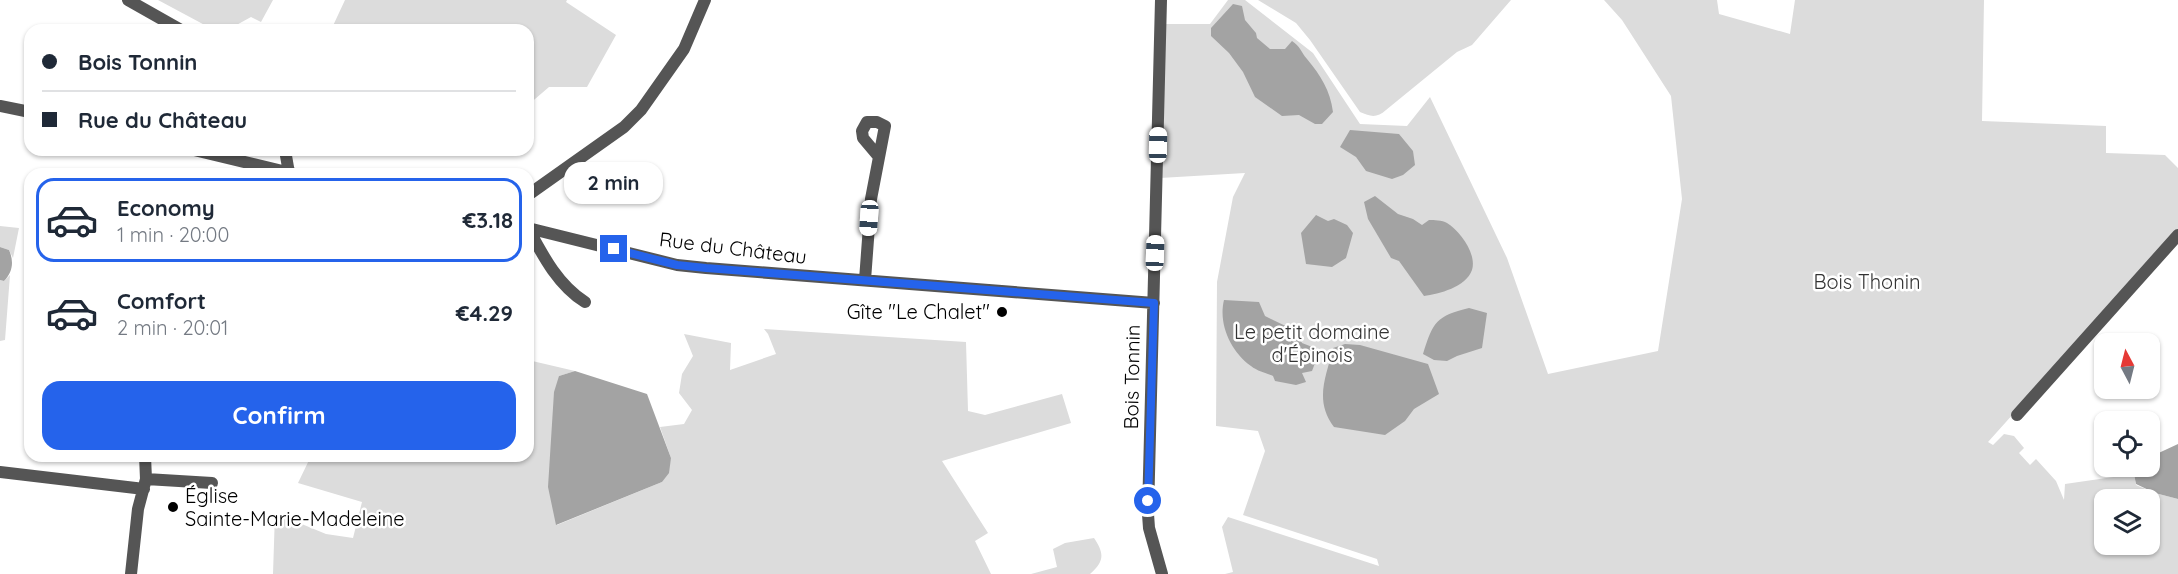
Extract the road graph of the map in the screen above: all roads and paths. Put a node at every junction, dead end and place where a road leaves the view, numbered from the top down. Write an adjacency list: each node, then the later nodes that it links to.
1 (128, 0): 4 (street)
2 (705, 0): 10 (street)
3 (1161, 0): 16 (street, Bois Tonnin)
4 (170, 24)
5 (0, 106): 6 (street)
6 (24, 111)
7 (215, 156): 9 (street)
8 (879, 157): 14 (street)
9 (258, 168)
10 (534, 191)
11 (534, 229): 14 (street, Rue du Château)
12 (2178, 235): 17 (street)
13 (534, 239): 15 (street)
14 (865, 280): 16 (street, Rue du Château)
15 (585, 302)
16 (1154, 303): 23 (street, Bois Tonnin)
17 (2017, 415)
18 (145, 462): 21 (street)
19 (0, 472): 21 (street)
20 (212, 483): 21 (street)
21 (145, 484): 22 (street)
22 (131, 574)
23 (1162, 574)

